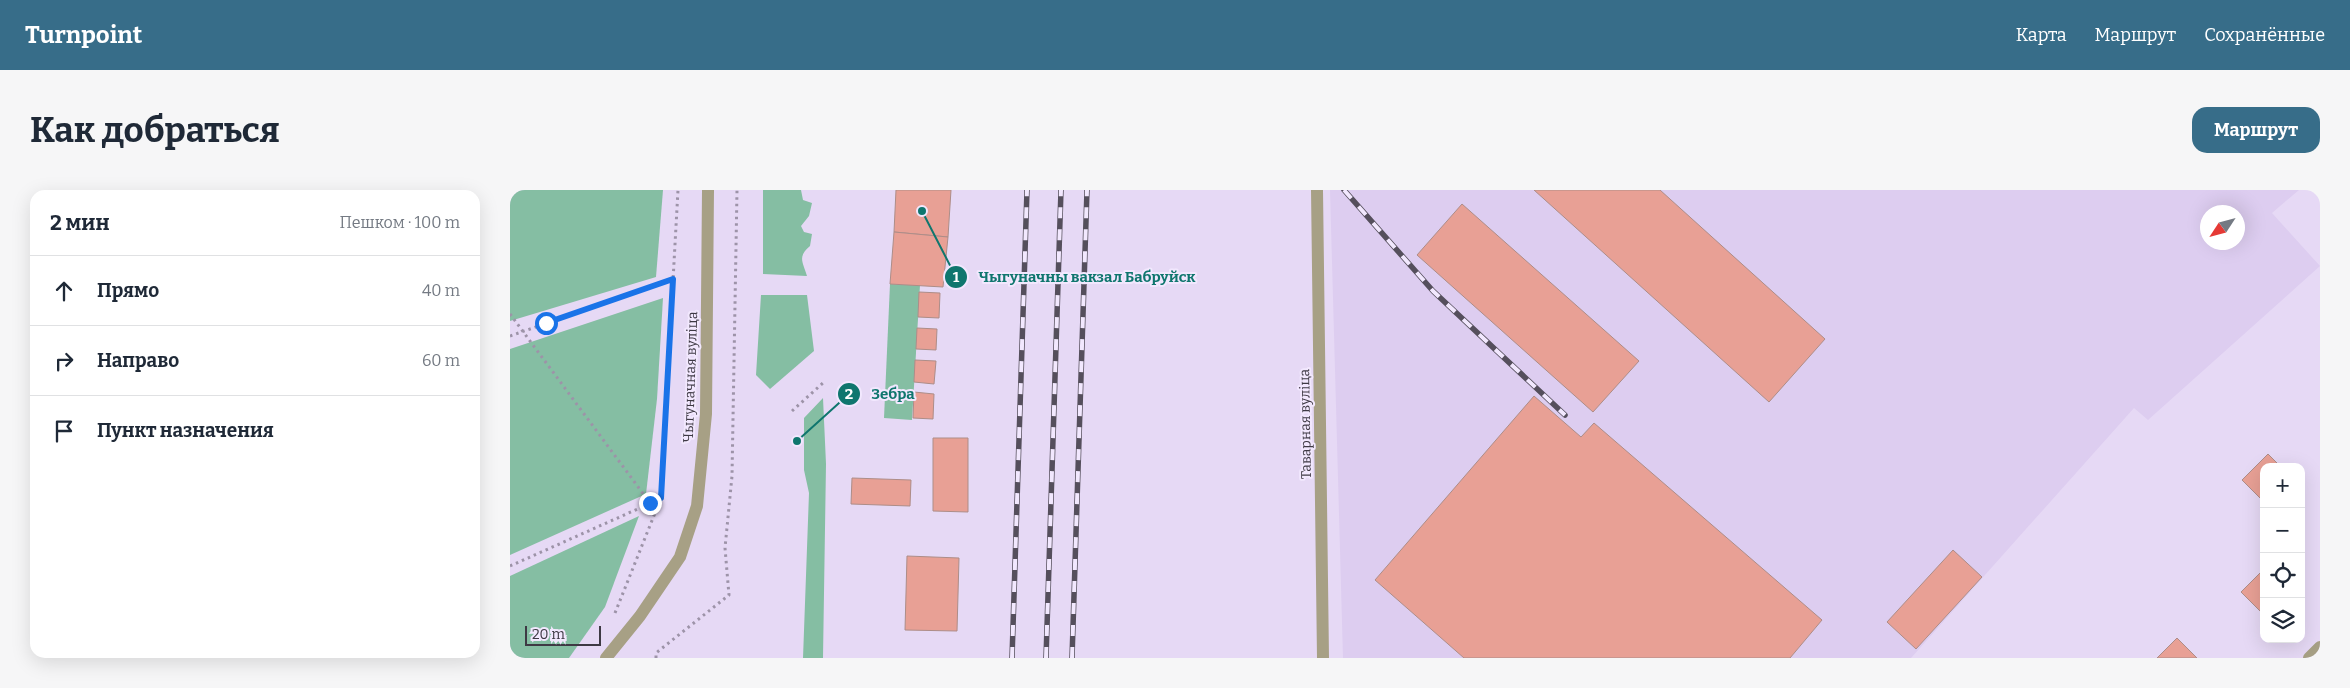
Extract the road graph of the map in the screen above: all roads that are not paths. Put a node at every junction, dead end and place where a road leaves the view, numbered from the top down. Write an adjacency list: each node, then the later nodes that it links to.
1 (708, 190): 4 (street, Чыгуначная вуліца)
2 (1317, 190): 5 (street, Таварная вуліца)
3 (2320, 647): 6 (street)
4 (606, 658)
5 (1323, 658)
6 (2309, 658)

